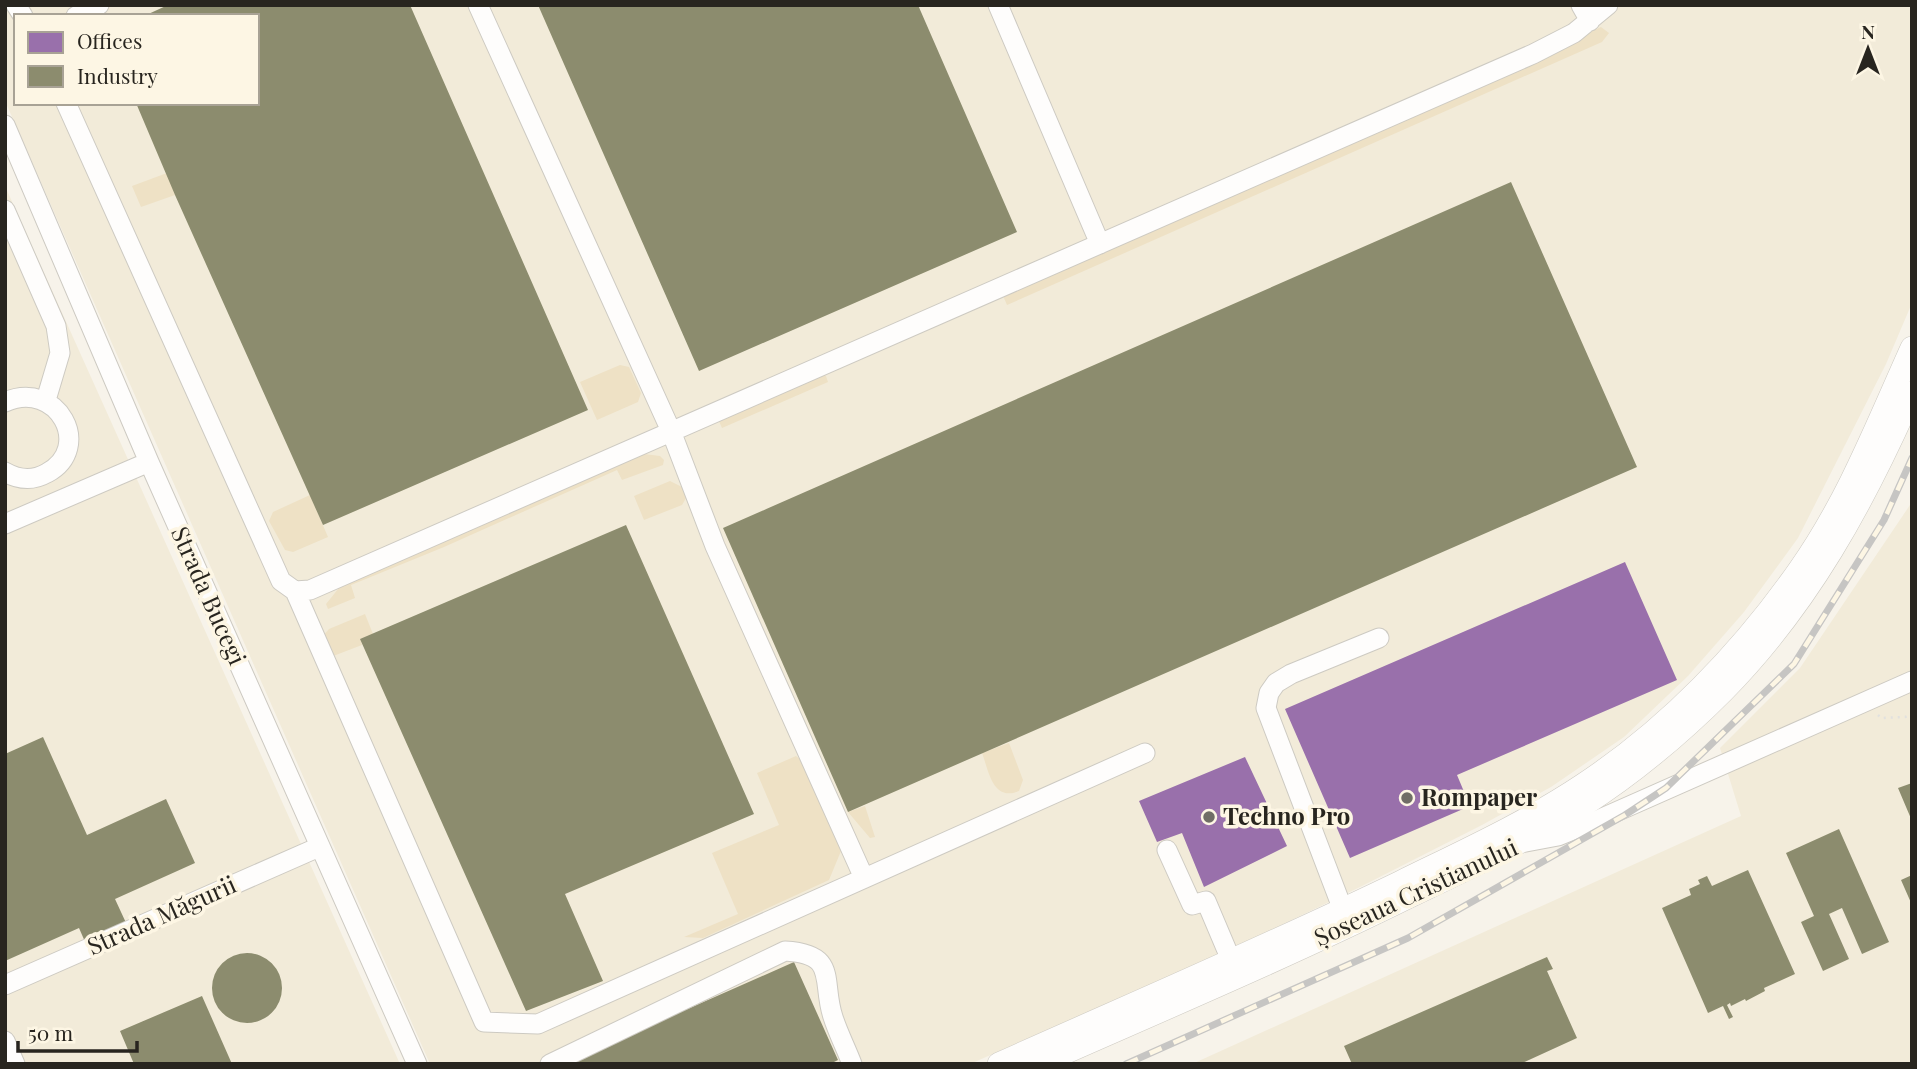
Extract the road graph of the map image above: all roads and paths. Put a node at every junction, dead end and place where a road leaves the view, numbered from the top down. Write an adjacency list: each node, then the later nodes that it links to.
1 (99, 5): 6 (street)
2 (478, 5): 15 (street)
3 (998, 5): 10 (street)
4 (1608, 5): 5 (street)
5 (1586, 13): 10 (street)
6 (80, 14)
7 (67, 105): 19 (street)
8 (5, 125): 16 (street, Strada Bucegi)
9 (5, 209): 13 (street)
10 (1100, 244): 15 (street)
11 (1912, 348): 29 (main road, Șoseaua Cristianului)
12 (1912, 393): 25 (main road)
13 (46, 400): 14 (street); 17 (street)
14 (5, 402)
15 (671, 432): 19 (street); 28 (street)
16 (149, 462): 18 (street); 26 (street, Strada Bucegi)
17 (5, 472)
18 (5, 524)
19 (295, 591): 28 (street)
20 (1379, 638): 29 (street)
21 (1912, 681): 22 (street, Șoseaua Cristianului)
22 (1868, 700): 23 (path); 25 (street, Șoseaua Cristianului)
23 (1912, 714)
24 (1145, 753): 28 (street)
25 (1519, 843): 38 (main road, Șoseaua Cristianului)
26 (318, 847): 31 (street, Strada Măgurii); 34 (street, Strada Bucegi)
27 (1167, 850): 30 (street)
28 (864, 878)
29 (1343, 910): 30 (main road, Șoseaua Cristianului)
30 (1231, 960): 37 (main road, Șoseaua Cristianului)
31 (5, 985)
32 (5, 1041): 33 (street)
33 (15, 1064)
34 (417, 1064)
35 (550, 1064): 36 (street)
36 (852, 1064)
37 (999, 1064)
38 (1039, 1064)

